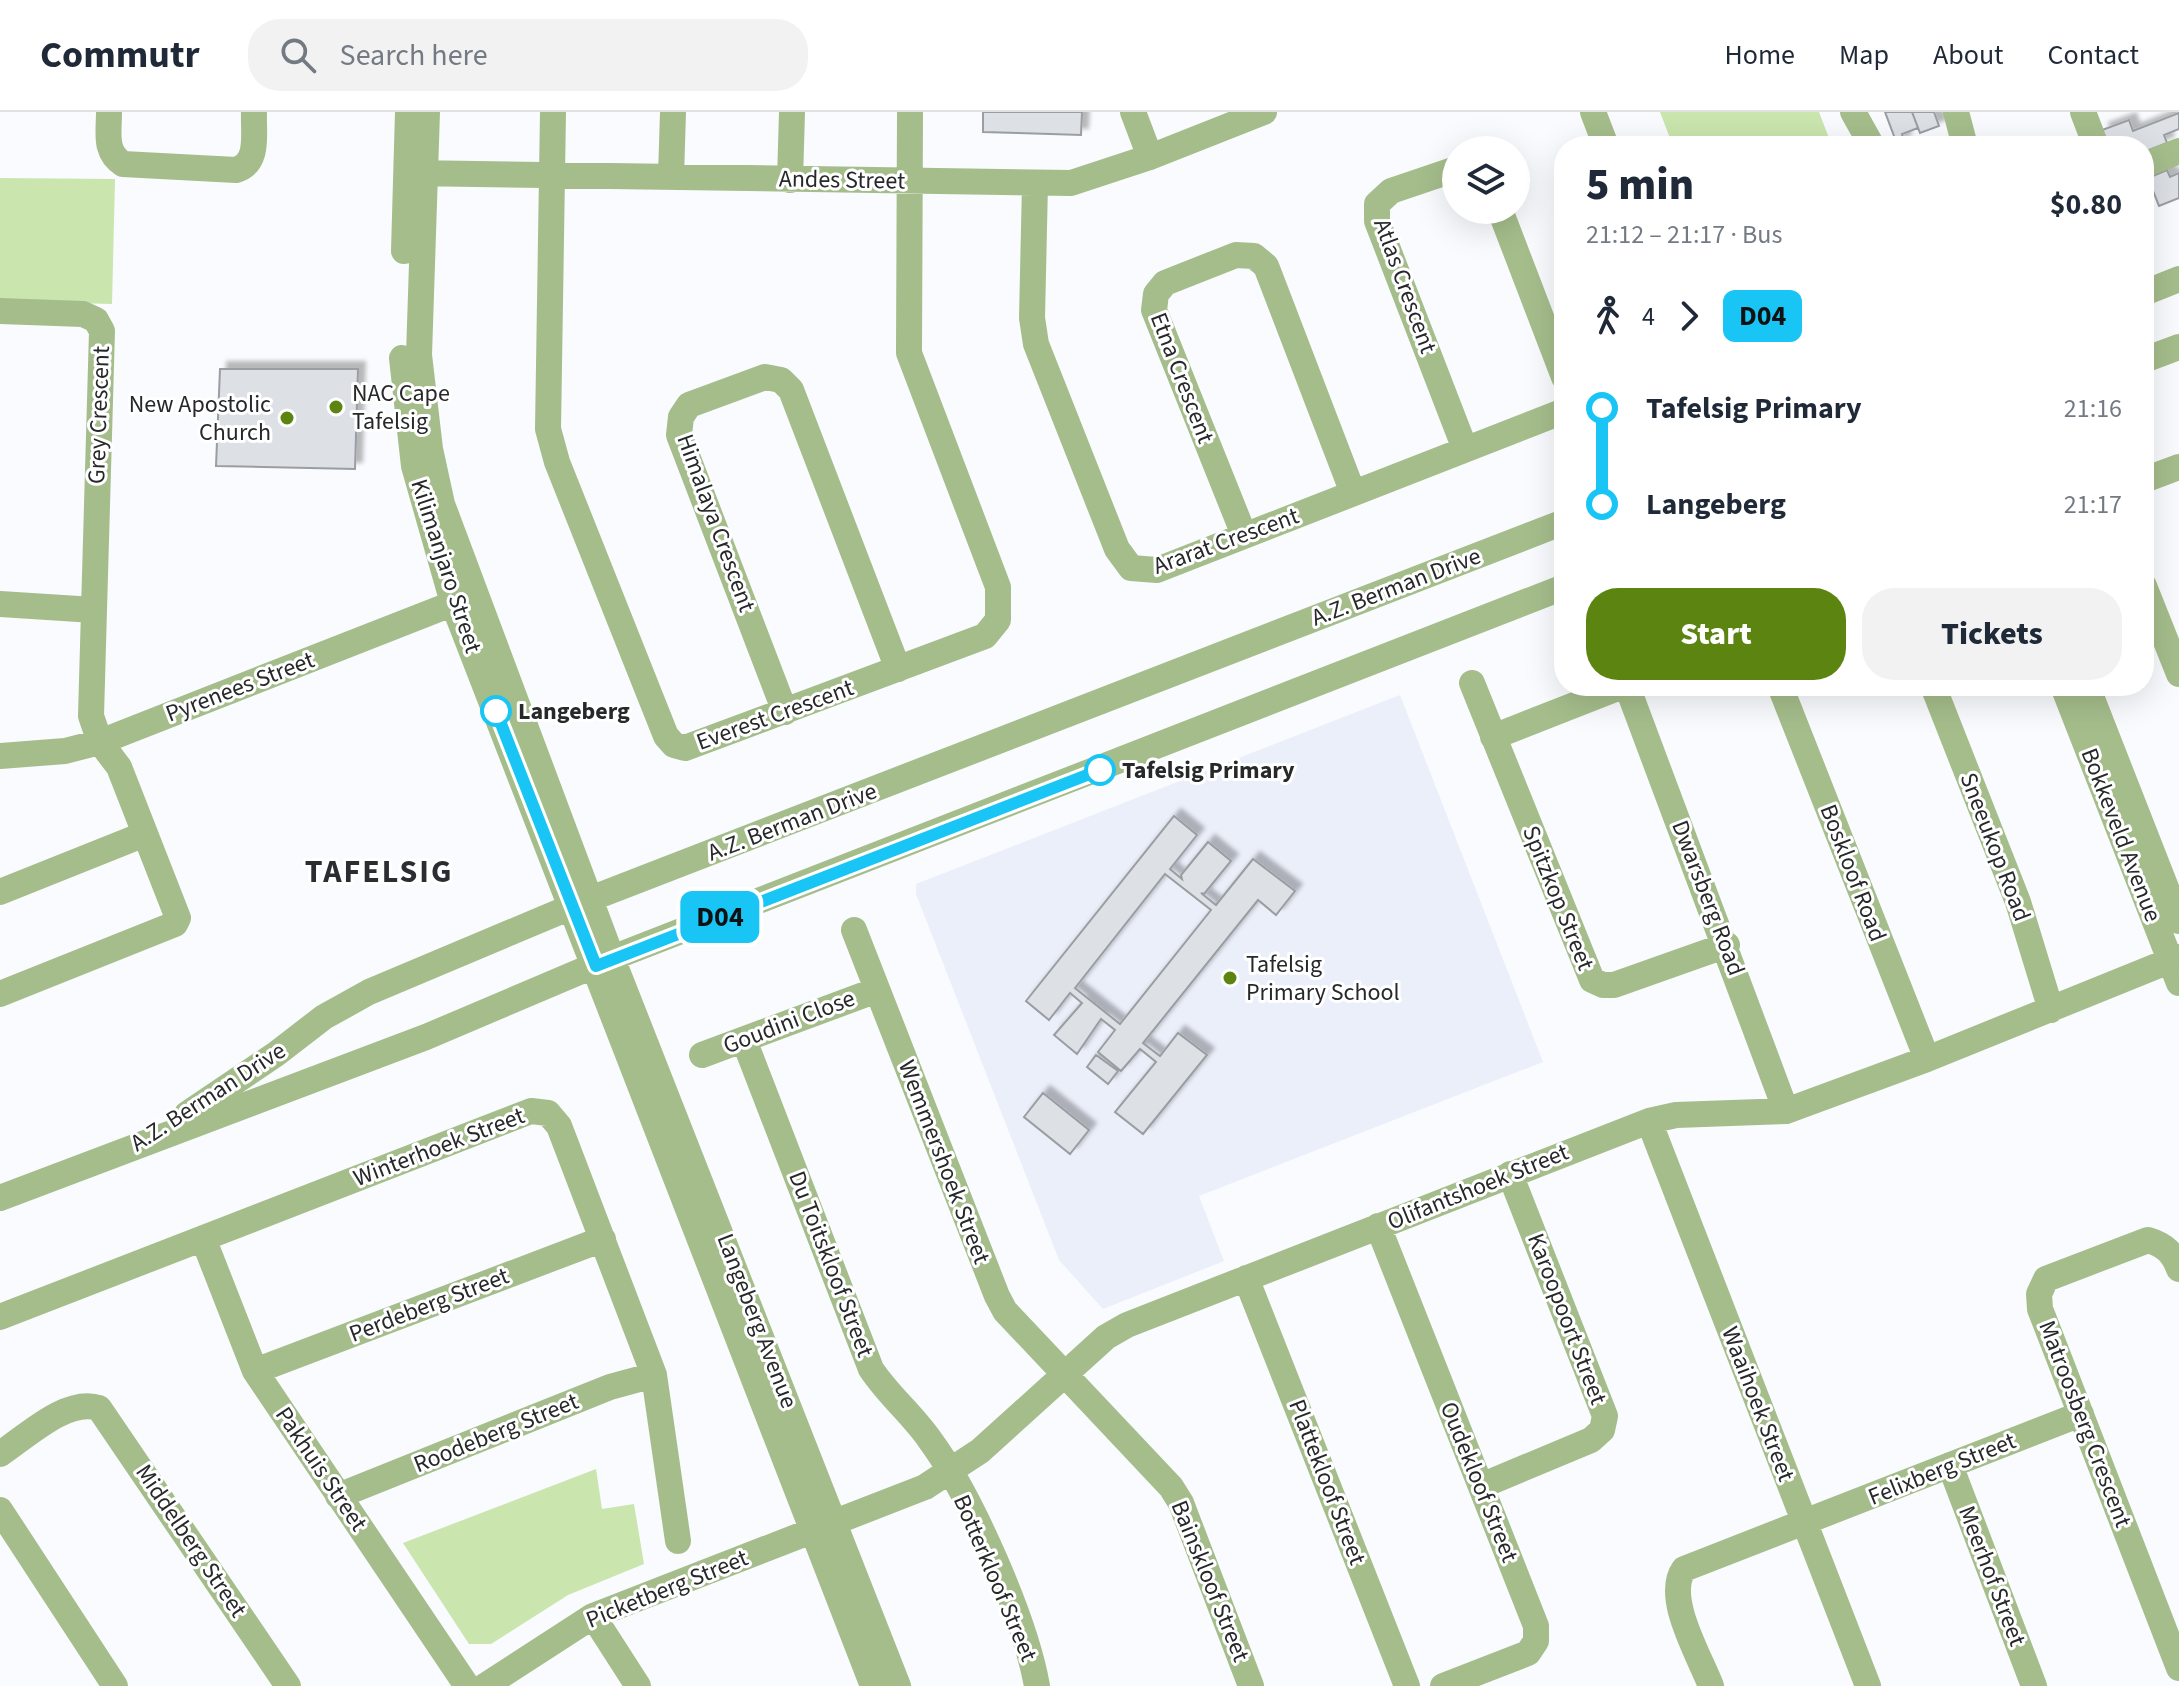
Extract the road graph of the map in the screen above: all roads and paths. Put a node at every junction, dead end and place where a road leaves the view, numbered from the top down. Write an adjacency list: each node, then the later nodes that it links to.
1 (109, 112): 2 (street)
2 (254, 112)
3 (408, 112): 23 (street, Kilimanjaro Street)
4 (427, 112): 23 (street, Kilimanjaro Street)
5 (553, 112): 25 (street, Everest Crescent)
6 (673, 112): 26 (street)
7 (792, 112): 27 (street)
8 (910, 112): 28 (street, Everest Crescent)
9 (1133, 112): 21 (street)
10 (1264, 112): 21 (street, Andes Street)
11 (1593, 112): 15 (street)
12 (1852, 112): 16 (street); 17 (street)
13 (1956, 112): 18 (street)
14 (2083, 112): 19 (street)
15 (1602, 136)
16 (1856, 136)
17 (1866, 136)
18 (1962, 136)
19 (2092, 136)
20 (2179, 151): 22 (street)
21 (1150, 157): 29 (street, Andes Street)
22 (2154, 161)
23 (416, 173): 25 (street, Andes Street); 45 (street, Kilimanjaro Street)
24 (1442, 174): 38 (street, Atlas Crescent)
25 (553, 176): 26 (street, Andes Street); 58 (street, Everest Crescent)
26 (671, 177): 27 (street, Andes Street)
27 (790, 180): 28 (street, Andes Street)
28 (909, 181): 29 (street, Andes Street); 49 (street, Everest Crescent)
29 (1035, 184): 43 (street, Ararat Crescent)
30 (1505, 224): 35 (street)
31 (2179, 279): 32 (street)
32 (2154, 289)
33 (0, 311): 47 (street, Grey Crescent)
34 (2179, 347): 36 (street)
35 (1554, 351)
36 (2154, 356)
37 (1554, 415): 38 (street, Ararat Crescent)
38 (1465, 449): 41 (street, Ararat Crescent)
39 (2179, 467): 40 (street)
40 (2154, 476)
41 (1353, 493): 43 (street, Ararat Crescent); 43 (street, Etna Crescent)
42 (1554, 526): 64 (street, A.Z. Berman Drive)
43 (1244, 535)
44 (1554, 591): 68 (street, A.Z. Berman Drive)
45 (464, 599): 60 (street, Pyrenees Street); 64 (street, Kilimanjaro Street)
46 (0, 604): 47 (street)
47 (94, 610): 60 (street, Grey Crescent)
48 (2154, 611): 50 (street)
49 (898, 669): 58 (street, Everest Crescent); 58 (street, Himalaya Crescent)
50 (2179, 674)
51 (1472, 683): 59 (street, Spitzkop Street)
52 (1599, 696): 59 (street)
53 (1629, 696): 67 (street, Dwarsberg Road)
54 (1784, 696): 75 (street, Boskloof Road)
55 (1937, 696): 72 (street, Sneeukop Road)
56 (2067, 696): 69 (street, Bokkeveld Avenue)
57 (2091, 696): 65 (street, Bokkeveld Avenue)
58 (785, 712)
59 (1493, 737): 67 (street, Spitzkop Street)
60 (100, 742): 61 (street, Pyrenees Street); 62 (street)
61 (0, 756)
62 (145, 834): 63 (street); 71 (street)
63 (0, 892)
64 (582, 903): 68 (street, Kilimanjaro Street); 78 (street, A.Z. Berman Drive)
65 (2179, 921)
66 (854, 930): 70 (street, Wemmershoek Street)
67 (1727, 945): 76 (street, Dwarsberg Road)
68 (604, 962): 78 (street, A.Z. Berman Drive); 98 (street, Langeberg Avenue)
69 (2176, 967): 72 (street, Olifantshoek Street)
70 (877, 990): 73 (street, Goudini Close); 88 (street, Wemmershoek Street)
71 (0, 994)
72 (2051, 1010): 75 (street, Olifantshoek Street)
73 (744, 1040): 74 (street, Goudini Close); 93 (street, Du Toitskloof Street)
74 (702, 1055)
75 (1927, 1059): 76 (street, Olifantshoek Street)
76 (1786, 1111): 77 (street, Olifantshoek Street)
77 (1649, 1121): 79 (street, Olifantshoek Street); 97 (street, Waaihoek Street)
78 (115, 1157): 80 (street)
79 (1510, 1174): 81 (street, Olifantshoek Street); 94 (street, Karoopoort Street)
80 (0, 1198)
81 (1378, 1226): 85 (street, Olifantshoek Street); 94 (street, Oudekloof Street)
82 (203, 1238): 83 (street, Winterhoek Street); 86 (street, Winterhoek Street); 87 (street, Pakhuis Street)
83 (603, 1239): 87 (street, Perdeberg Street); 89 (street, Winterhoek Street)
84 (2179, 1269): 90 (street, Matroosberg Crescent)
85 (1246, 1278): 88 (street, Olifantshoek Street); 111 (street, Plattekloof Street)
86 (0, 1317)
87 (255, 1371): 95 (street, Pakhuis Street)
88 (1066, 1374): 93 (street, Olifantshoek Street); 110 (street, Bainskloof Street)
89 (654, 1375): 95 (street, Roodeberg Street); 99 (street, Winterhoek Street)
90 (2081, 1414): 92 (street, Felixberg Street); 101 (street, Matroosberg Crescent)
91 (0, 1454): 103 (street, Middelberg Street)
92 (1950, 1465): 97 (street, Felixberg Street); 115 (street, Meerhof Street)
93 (949, 1471): 98 (street, Olifantshoek Street); 109 (street, Botterkloof Street)
94 (1481, 1486): 112 (street, Oudekloof Street)
95 (338, 1496): 104 (street, Pakhuis Street)
96 (0, 1510): 102 (street)
97 (1804, 1525): 113 (street, Felixberg Street); 114 (street, Waaihoek Street)
98 (825, 1528): 100 (street, Picketberg Street); 107 (street, Langeberg Avenue); 108 (street, Langeberg Avenue)
99 (678, 1541)
100 (593, 1616): 105 (street, Picketberg Street); 106 (street)
101 (2179, 1668)
102 (115, 1686)
103 (288, 1686)
104 (467, 1686)
105 (485, 1686)
106 (638, 1686)
107 (873, 1686)
108 (898, 1686)
109 (1037, 1686)
110 (1251, 1686)
111 (1407, 1686)
112 (1443, 1686)
113 (1711, 1686)
114 (1868, 1686)
115 (2034, 1686)

